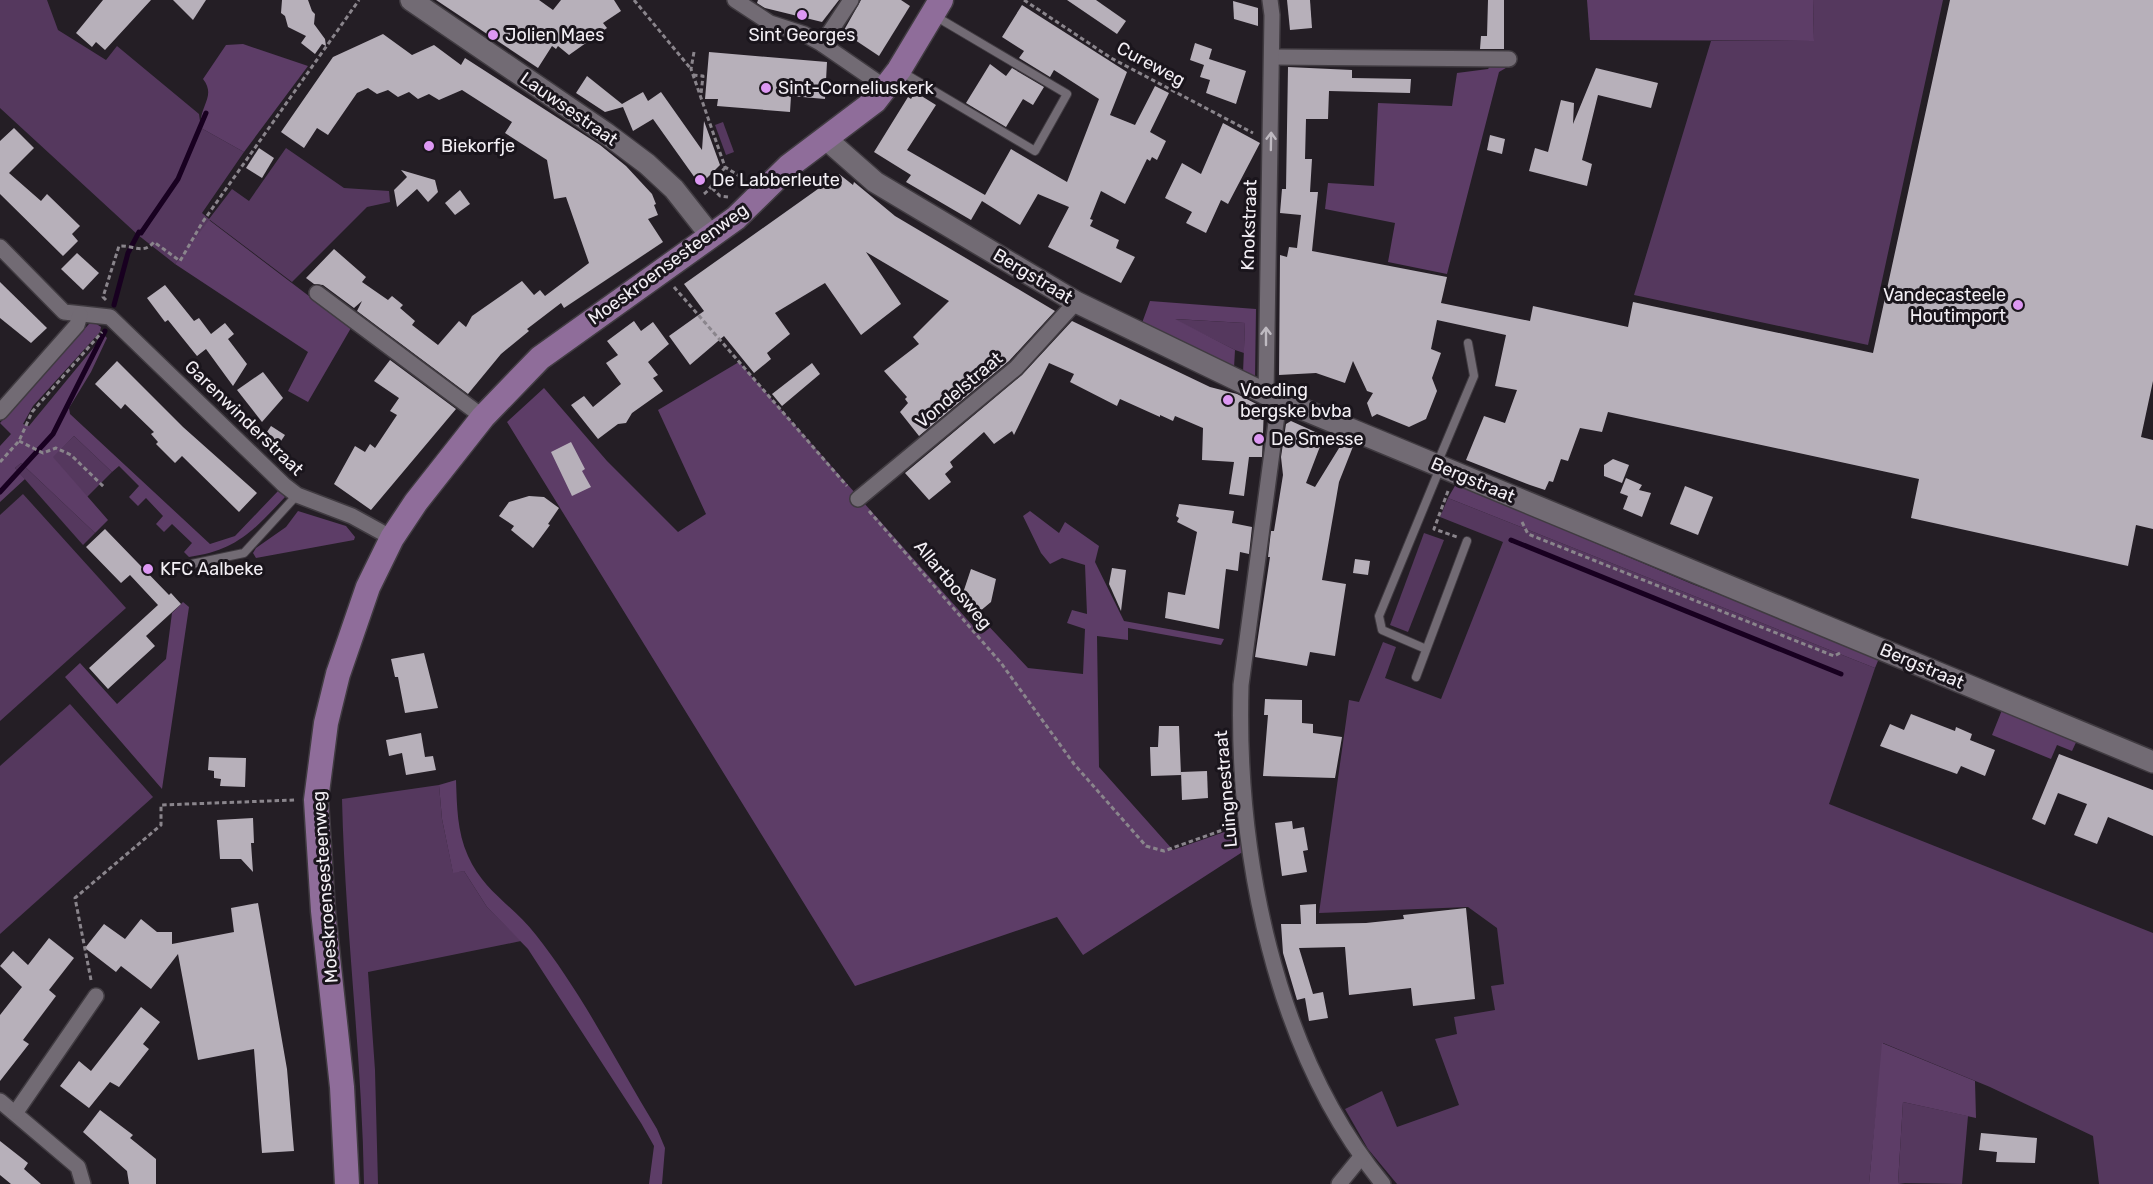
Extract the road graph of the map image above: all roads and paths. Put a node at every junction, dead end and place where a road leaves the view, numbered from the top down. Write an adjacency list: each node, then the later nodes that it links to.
1 (359, 0): 28 (path)
2 (411, 0): 22 (street, Lauwsestraat)
3 (634, 0): 13 (path)
4 (735, 0): 9 (street)
5 (851, 0): 9 (street)
6 (1024, 0): 18 (path, Cureweg)
7 (1270, 0): 11 (street, Knokstraat)
8 (936, 7): 15 (main road, Moeskroensesteenweg); 15 (lane)
9 (822, 44): 15 (street)
10 (694, 52): 13 (path)
11 (1272, 57): 12 (street); 18 (street, Knokstraat)
12 (1509, 59)
13 (691, 69): 14 (path)
14 (693, 75): 16 (path); 16 (path)
15 (892, 79): 17 (main road, Moeskroensesteenweg)
16 (700, 96): 19 (path)
17 (825, 138): 22 (main road, Moeskroensesteenweg); 26 (street, Bergstraat)
18 (1272, 139): 30 (street, Knokstraat, one-way to 18)
19 (725, 167): 20 (path); 21 (path)
20 (740, 188)
21 (732, 197)
22 (711, 236): 24 (main road, Moeskroensesteenweg)
23 (0, 247): 27 (street)
24 (661, 272): 32 (main road, Moeskroensesteenweg); 39 (path, Allartbosweg)
25 (317, 293): 32 (street)
26 (1076, 302): 30 (street, Bergstraat); 39 (street, Vondelstraat)
27 (80, 315): 28 (street); 31 (street)
28 (110, 317): 33 (path); 37 (street, Garenwinderstraat)
29 (1468, 343): 35 (lane)
30 (1273, 397): 35 (street, Bergstraat); 48 (street, Luingnestraat)
31 (0, 412)
32 (483, 417): 40 (main road, Moeskroensesteenweg)
33 (20, 442): 34 (path); 36 (path)
34 (0, 462)
35 (1444, 468): 38 (street, Bergstraat); 41 (path); 44 (lane)
36 (104, 487)
37 (297, 495): 40 (street, Garenwinderstraat); 42 (lane)
38 (1510, 495): 43 (street, Bergstraat); 43 (path)
39 (858, 499): 48 (path, Allartbosweg)
40 (392, 538): 47 (main road, Moeskroensesteenweg)
41 (1467, 541): 44 (lane)
42 (182, 566)
43 (1861, 641): 46 (street, Bergstraat)
44 (1426, 649): 45 (lane)
45 (1416, 677)
46 (2153, 762)
47 (316, 800): 49 (path); 54 (main road, Moeskroensesteenweg)
48 (1245, 825): 52 (street, Luingnestraat)
49 (96, 996): 51 (street)
50 (0, 1101): 51 (street)
51 (16, 1112): 53 (street)
52 (1361, 1157): 55 (street); 56 (street, Luingnestraat)
53 (83, 1184)
54 (347, 1184)
55 (1339, 1184)
56 (1383, 1184)

